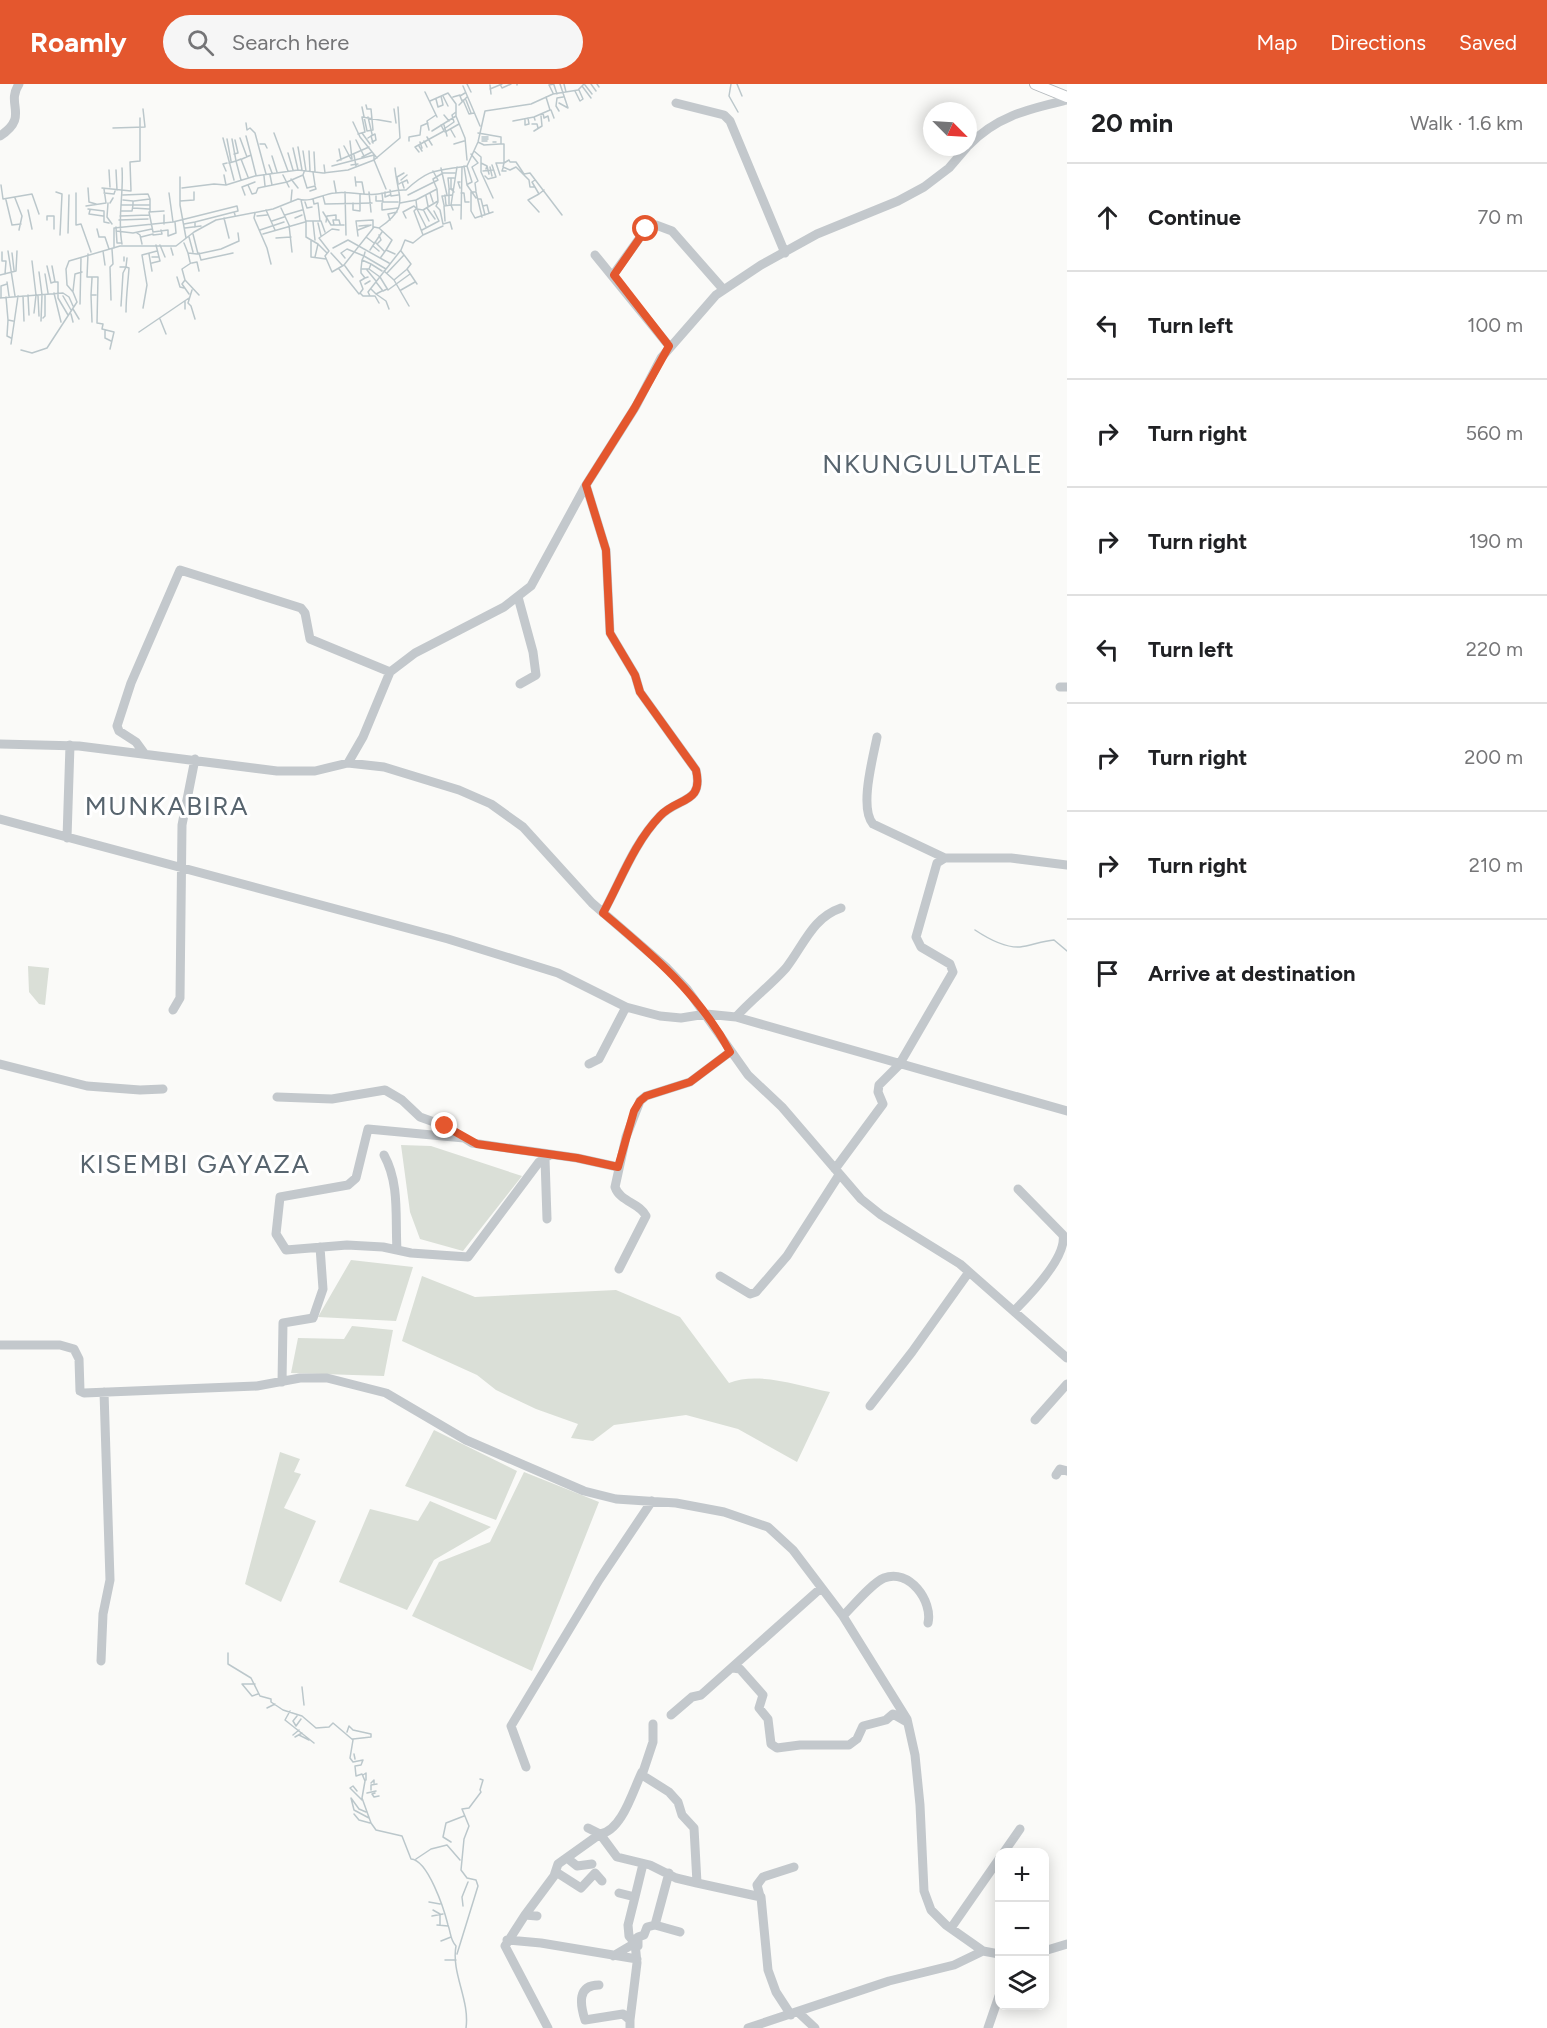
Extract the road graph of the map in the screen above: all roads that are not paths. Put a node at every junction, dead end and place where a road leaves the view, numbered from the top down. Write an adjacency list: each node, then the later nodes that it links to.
1 (19, 84): 5 (street)
2 (1035, 84): 3 (main road)
3 (1067, 99): 6 (street)
4 (676, 103): 8 (street)
5 (0, 136)
6 (977, 137)
7 (960, 156): 8 (street)
8 (785, 253): 11 (street)
9 (595, 255): 10 (street)
10 (614, 275): 11 (street); 12 (street)
11 (723, 289): 12 (street)
12 (669, 346): 13 (street)
13 (586, 485): 14 (street); 29 (street)
14 (518, 597): 15 (street); 16 (street)
15 (390, 672): 20 (street); 22 (street)
16 (520, 684)
17 (877, 737): 25 (street)
18 (0, 744): 19 (street)
19 (70, 745): 20 (street); 24 (street)
20 (144, 753): 21 (street)
21 (195, 759): 22 (street); 27 (street)
22 (348, 764): 29 (street)
23 (0, 819): 24 (street)
24 (67, 838): 27 (street)
25 (945, 858): 26 (street); 37 (street)
26 (1067, 865)
27 (182, 867): 30 (street); 31 (street)
28 (841, 908): 33 (street)
29 (603, 913): 32 (street)
30 (626, 1007): 32 (street); 36 (street)
31 (173, 1010)
32 (706, 1014): 33 (street); 34 (street)
33 (736, 1017): 37 (street)
34 (730, 1052): 44 (street); 45 (street)
35 (0, 1064): 38 (street)
36 (589, 1064)
37 (899, 1065): 40 (street); 45 (street)
38 (163, 1089)
39 (277, 1097): 41 (street)
40 (1067, 1111)
41 (464, 1138): 43 (street); 49 (street)
42 (384, 1155): 50 (street)
43 (547, 1157): 44 (street); 47 (street); 50 (street)
44 (618, 1167): 51 (street)
45 (837, 1172): 52 (street); 53 (street)
46 (1018, 1189): 48 (street)
47 (547, 1219)
48 (1066, 1240): 54 (street)
49 (320, 1247): 50 (street); 57 (street)
50 (397, 1250)
51 (619, 1269)
52 (969, 1272): 54 (street); 60 (street)
53 (720, 1276)
54 (1014, 1311): 56 (street)
55 (0, 1345): 59 (street)
56 (1067, 1358)
57 (282, 1382): 59 (street); 64 (street)
58 (1067, 1384): 61 (street)
59 (104, 1392): 68 (street)
60 (870, 1406)
61 (1035, 1420)
62 (1067, 1471): 63 (street)
63 (1056, 1475)
64 (652, 1501): 65 (street); 73 (street)
65 (821, 1588): 66 (street); 69 (street)
66 (843, 1616): 67 (street); 70 (street)
67 (928, 1623)
68 (101, 1661)
69 (733, 1668): 70 (street); 71 (street)
70 (897, 1711): 94 (street)
71 (671, 1715)
72 (652, 1724): 74 (street)
73 (526, 1767)
74 (642, 1772): 77 (street); 87 (street)
75 (588, 1828): 77 (street)
76 (1020, 1829): 78 (street)
77 (600, 1834): 79 (street); 81 (street)
78 (1007, 1848)
79 (567, 1858): 80 (street); 84 (street)
80 (592, 1864)
81 (643, 1864): 85 (street); 90 (street)
82 (995, 1865): 94 (street)
83 (794, 1867): 89 (street)
84 (556, 1872): 86 (street); 91 (street)
85 (669, 1874): 87 (street); 93 (street)
86 (602, 1881)
87 (697, 1883): 89 (street)
88 (619, 1893): 90 (street)
89 (760, 1896): 106 (street)
90 (635, 1897): 97 (street)
91 (525, 1915): 92 (street); 96 (street)
92 (537, 1916)
93 (656, 1925): 95 (street); 97 (street)
94 (951, 1928): 100 (street)
95 (680, 1932)
96 (507, 1940): 102 (street); 108 (street)
97 (635, 1944): 102 (street); 103 (street)
98 (1067, 1944): 99 (street)
99 (1049, 1949)
100 (983, 1951): 101 (street); 106 (street)
101 (995, 1953)
102 (613, 1956): 103 (street)
103 (637, 1959): 107 (street)
104 (599, 1985): 107 (street)
105 (995, 2008): 111 (street)
106 (795, 2014): 109 (street); 110 (street)
107 (630, 2024)
108 (548, 2028)
109 (748, 2028)
110 (815, 2028)
111 (988, 2028)

